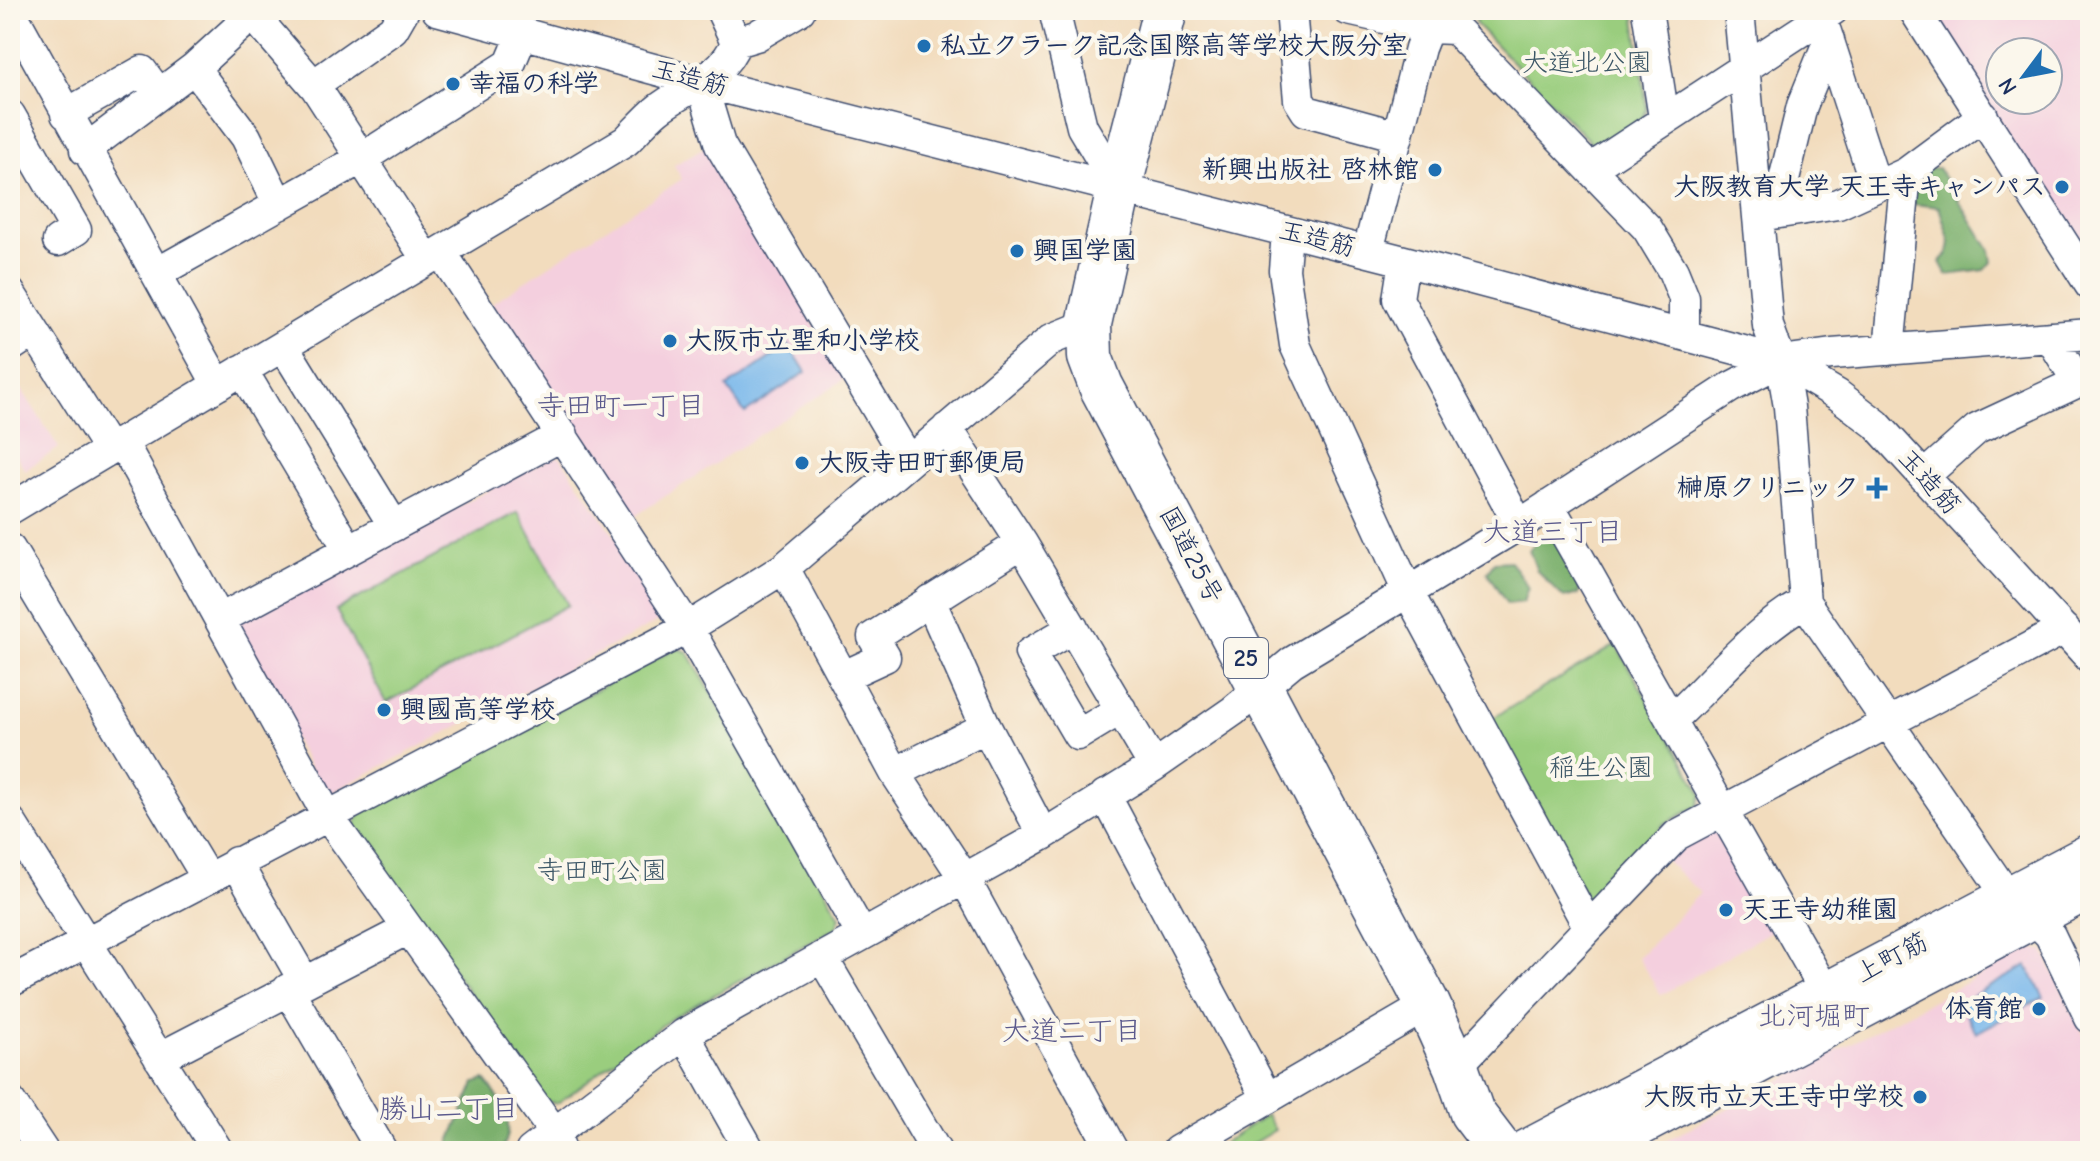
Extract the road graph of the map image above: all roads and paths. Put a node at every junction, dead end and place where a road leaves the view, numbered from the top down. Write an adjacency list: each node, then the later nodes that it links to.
1 (10, 10): 25 (street)
2 (404, 10): 23 (street)
3 (437, 10): 15 (street, 玉造筋)
4 (721, 10): 19 (street)
5 (800, 10): 19 (street)
6 (1054, 10): 35 (street)
7 (1165, 10): 35 (highway, 国道25号 / 25)
8 (1291, 10): 29 (street)
9 (1348, 10): 16 (street)
10 (1455, 10): 16 (street)
11 (1647, 10): 28 (street)
12 (1739, 10): 20 (street)
13 (1914, 10): 27 (street)
14 (251, 12): 21 (street); 23 (street)
15 (486, 16): 18 (street, 玉造筋)
16 (1423, 19): 29 (street); 32 (street)
17 (1827, 23): 20 (street); 34 (street); 37 (street)
18 (523, 33): 22 (street, 玉造筋); 31 (street)
19 (736, 42): 22 (street)
20 (1746, 66): 28 (street); 37 (street)
21 (194, 68): 24 (street); 36 (street)
22 (701, 82): 35 (street, 玉造筋); 41 (street); 58 (street)
23 (316, 88): 31 (street)
24 (159, 94): 25 (street); 30 (street)
25 (66, 114): 30 (street)
26 (10, 115): 39 (street)
27 (1983, 116): 33 (street); 44 (street)
28 (1664, 118): 32 (street)
29 (1398, 136): 40 (street)
30 (85, 150): 43 (street)
31 (364, 157): 36 (street); 41 (street)
32 (1590, 169): 47 (street)
33 (1906, 173): 34 (street); 52 (street)
34 (1876, 186): 37 (street)
35 (1119, 189): 38 (street, 玉造筋); 46 (highway, 国道25号 / 25)
36 (279, 205): 43 (street)
37 (1768, 214): 53 (street)
38 (1287, 232): 40 (street, 玉造筋); 68 (street)
39 (58, 241)
40 (1368, 251): 42 (street, 玉造筋)
41 (434, 256): 51 (street); 56 (street)
42 (1404, 261): 47 (street, 玉造筋); 62 (street)
43 (157, 273): 54 (street)
44 (2090, 285)
45 (10, 293): 50 (street)
46 (1089, 324): 55 (street); 77 (highway, 国道25号 / 25)
47 (1684, 334): 53 (street, 玉造筋)
48 (2090, 334): 49 (street)
49 (2050, 337): 52 (street); 59 (street)
50 (22, 339): 57 (street)
51 (284, 347): 54 (street); 63 (street)
52 (1889, 350): 53 (street)
53 (1781, 361): 59 (street, 玉造筋); 60 (street); 70 (street)
54 (230, 378): 57 (street); 66 (street)
55 (947, 428): 58 (street); 64 (street)
56 (563, 435): 63 (street); 72 (street)
57 (115, 445): 61 (street); 71 (street)
58 (908, 461): 67 (street)
59 (1924, 476): 74 (street, 玉造筋)
60 (1549, 505): 62 (street); 79 (street)
61 (10, 509)
62 (1519, 525): 68 (street)
63 (394, 526): 66 (street)
64 (1022, 543): 69 (street); 73 (street)
65 (10, 549): 91 (street)
66 (349, 550): 71 (street)
67 (784, 568): 72 (street); 76 (street)
68 (1408, 592): 77 (street); 95 (street)
69 (930, 600): 76 (street); 81 (street)
70 (1805, 602): 79 (street); 80 (street)
71 (222, 618): 86 (street)
72 (688, 628): 86 (street); 97 (street)
73 (1073, 628): 78 (street); 78 (street)
74 (2064, 629): 75 (street, 玉造筋); 80 (street)
75 (2090, 658)
76 (844, 676): 83 (street)
77 (1262, 687): 82 (street); 103 (highway, 国道25号 / 25)
78 (1121, 709): 82 (street)
79 (1672, 720): 85 (street)
80 (1891, 722): 85 (street); 94 (street)
81 (986, 727): 83 (street); 88 (street)
82 (1154, 766): 84 (street)
83 (895, 773): 92 (street)
84 (1105, 795): 88 (street); 108 (street)
85 (1724, 809): 95 (street); 102 (street)
86 (327, 815): 90 (street); 96 (street)
87 (10, 821): 98 (street)
88 (1043, 835): 92 (street)
89 (2090, 854): 94 (main road, 上町筋)
90 (236, 862): 91 (street); 101 (street)
91 (207, 878): 98 (street)
92 (964, 878): 97 (street); 118 (street)
93 (2090, 888): 94 (main road, 上町筋)
94 (2022, 907): 102 (main road, 上町筋); 104 (street); 111 (main road, 上町筋)
95 (1588, 926): 107 (street)
96 (408, 929): 101 (street); 113 (street)
97 (862, 935): 99 (street)
98 (86, 944): 100 (street); 106 (street)
99 (822, 957): 105 (street); 117 (street)
100 (10, 982)
101 (296, 985): 106 (street); 116 (street)
102 (1826, 993): 121 (main road, 上町筋)
103 (1428, 1005): 107 (highway, 国道25号 / 25); 108 (street)
104 (2090, 1018)
105 (684, 1034): 112 (street); 113 (street)
106 (159, 1058): 115 (street)
107 (1456, 1067): 110 (highway, 国道25号 / 25)
108 (1267, 1098): 119 (street)
109 (10, 1101): 114 (street)
110 (1468, 1132): 120 (highway, 国道25号 / 25)
111 (1635, 1140): 122 (main road, 上町筋)
112 (742, 1145)
113 (549, 1146)
114 (43, 1151)
115 (218, 1151)
116 (382, 1151)
117 (936, 1151)
118 (1113, 1151)
119 (1177, 1151)
120 (1501, 1151)
121 (1525, 1151)
122 (1592, 1151)

